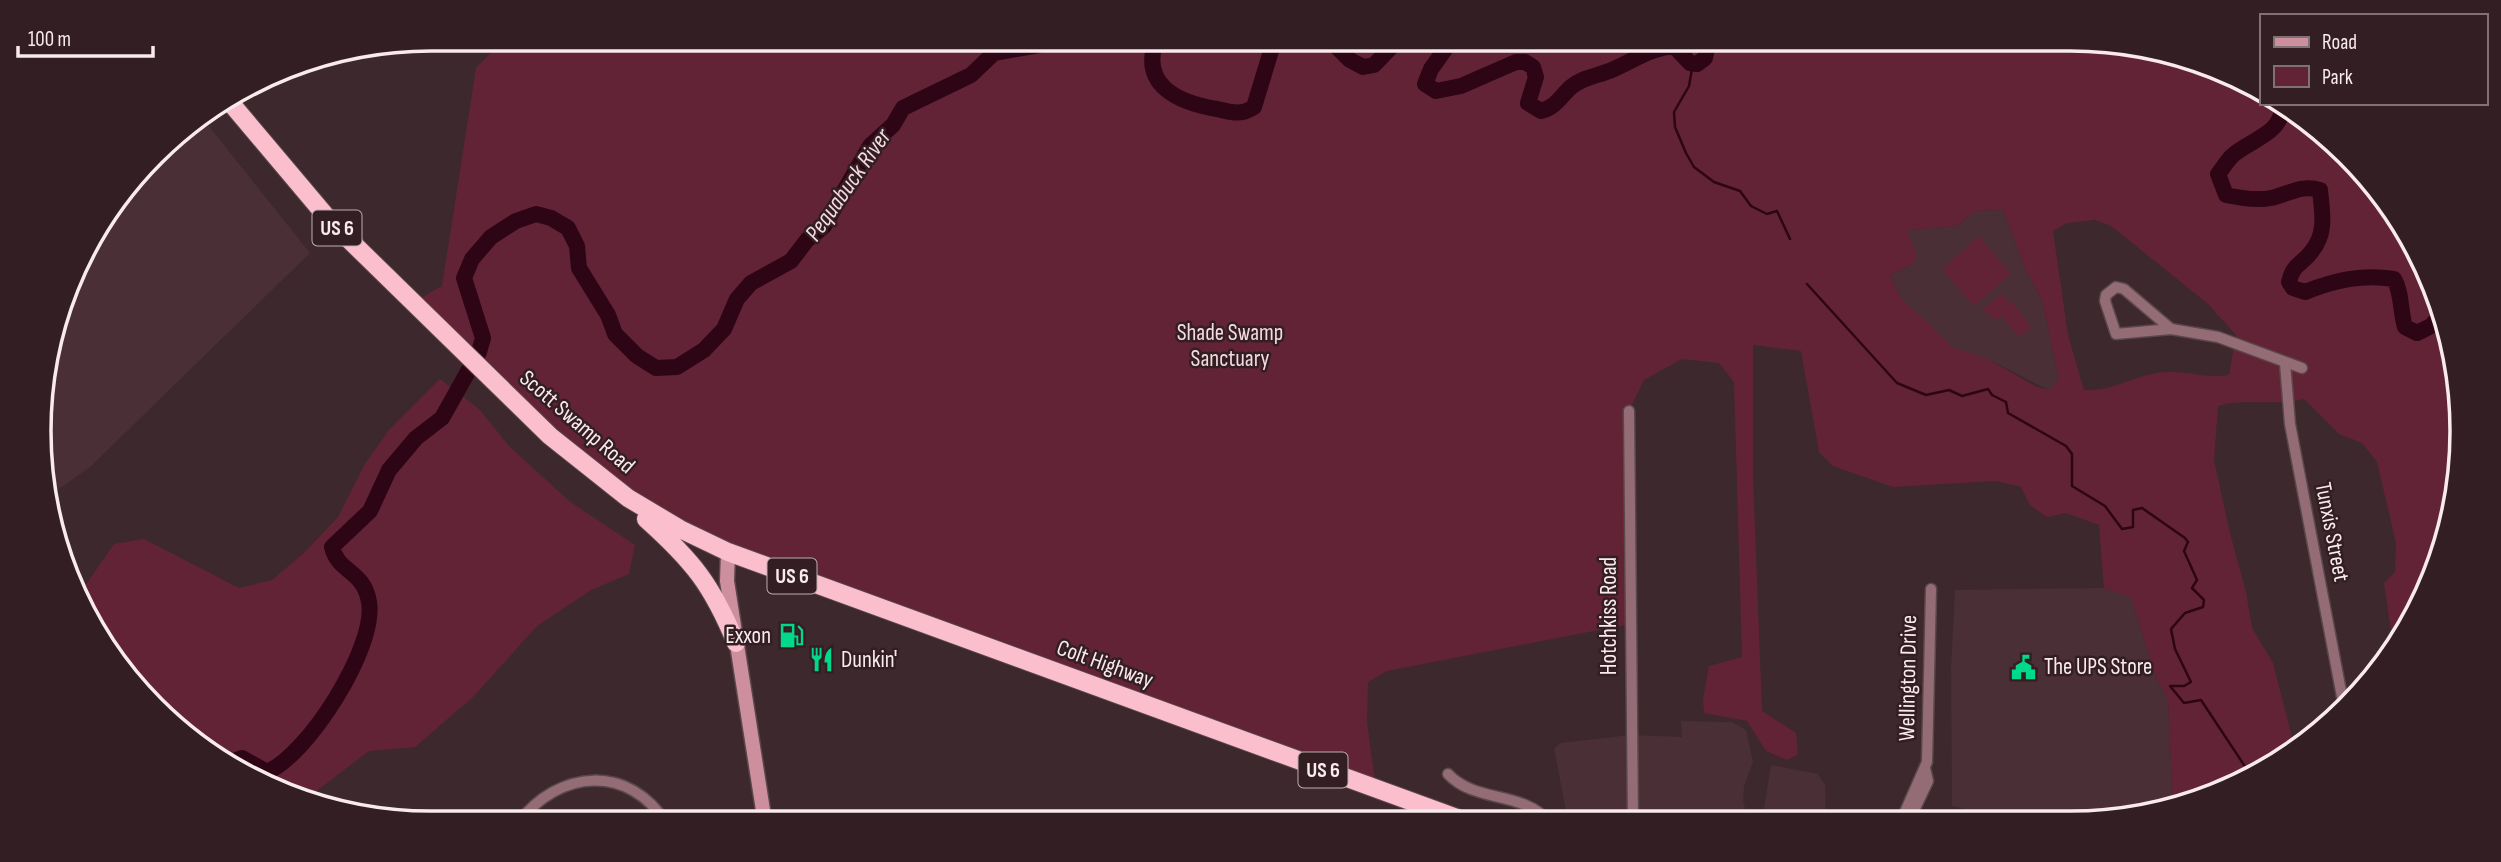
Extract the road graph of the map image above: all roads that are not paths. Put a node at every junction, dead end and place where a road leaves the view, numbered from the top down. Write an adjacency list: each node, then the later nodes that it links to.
1 (234, 107): 6 (highway, Scott Swamp Road / US 6)
2 (2171, 329): 2 (street); 3 (street)
3 (2285, 363): 4 (street); 10 (street, Tunxis Street)
4 (2302, 368)
5 (1629, 411): 18 (street, Hotchkiss Road)
6 (601, 480): 7 (highway, Scott Swamp Road / US 6); 9 (highway)
7 (728, 552): 9 (main road); 16 (highway, Colt Highway / US 6)
8 (1931, 589): 11 (street, Wellington Drive)
9 (736, 643): 15 (main road)
10 (2342, 697)
11 (1925, 768): 19 (street, Wellington Drive); 20 (street, Wellington Drive)
12 (1448, 774): 17 (street)
13 (532, 811): 14 (street)
14 (658, 811)
15 (763, 811)
16 (1438, 811)
17 (1536, 811)
18 (1633, 811)
19 (1906, 811)
20 (1914, 811)

